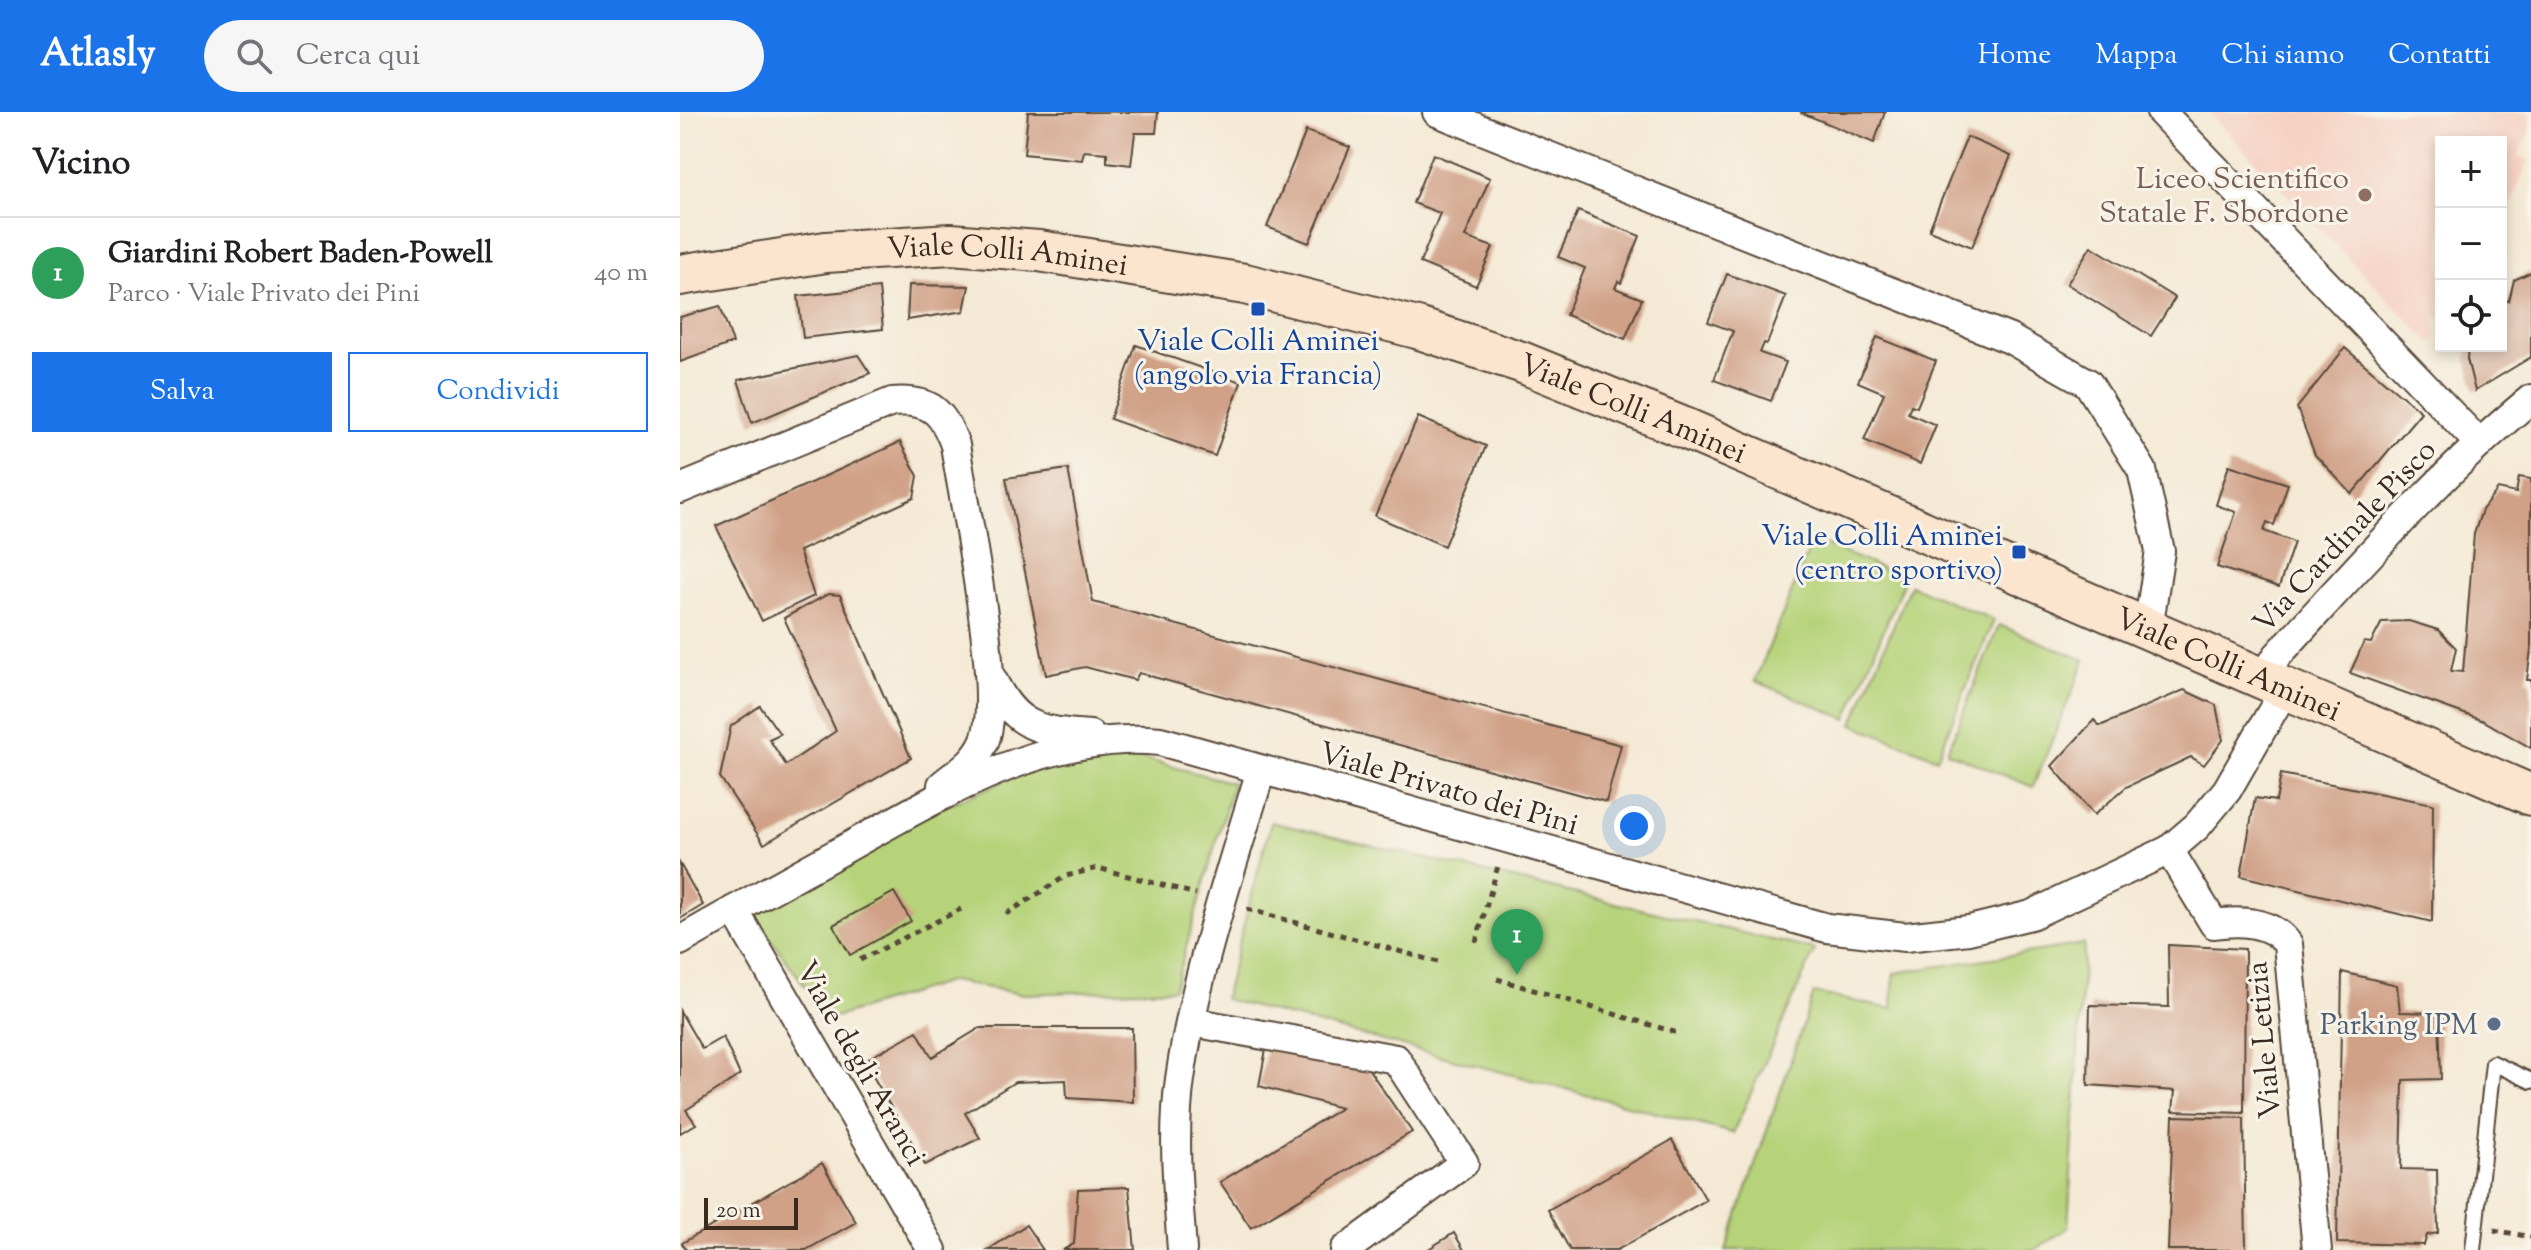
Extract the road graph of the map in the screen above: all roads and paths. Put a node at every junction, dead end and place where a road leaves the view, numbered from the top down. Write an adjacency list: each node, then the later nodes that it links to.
1 (1437, 112): 7 (street)
2 (2161, 112): 5 (street)
3 (680, 275): 7 (main road, Viale Colli Aminei)
4 (2531, 399): 5 (street, Via Cardinale Pisco)
5 (2478, 442): 9 (street, Via Cardinale Pisco)
6 (680, 489): 8 (street)
7 (2148, 629): 9 (main road, Viale Colli Aminei)
8 (990, 676): 10 (street); 13 (street)
9 (2274, 684): 12 (main road, Viale Colli Aminei); 14 (street, Viale Privato dei Pini)
10 (1126, 738): 11 (street, Viale Privato dei Pini); 13 (street, Viale Privato dei Pini)
11 (1261, 770): 14 (street, Viale Privato dei Pini); 26 (street)
12 (2531, 795)
13 (912, 812): 19 (street, Viale Privato dei Pini)
14 (2169, 850): 34 (street, Viale Letizia)
15 (1498, 864): 22 (path)
16 (1200, 895): 20 (path)
17 (1242, 907): 24 (path)
18 (961, 909): 23 (path)
19 (734, 910): 21 (street, Viale Privato dei Pini); 31 (street, Viale degli Aranci)
20 (1006, 914)
21 (680, 941)
22 (1476, 942)
23 (860, 960)
24 (1438, 962)
25 (1497, 979): 27 (path)
26 (1192, 1022): 32 (street); 33 (street)
27 (1681, 1034)
28 (2531, 1081): 29 (lane)
29 (2478, 1227): 30 (path); 35 (lane)
30 (2531, 1237)
31 (932, 1250)
32 (1182, 1250)
33 (1345, 1250)
34 (2317, 1250)
35 (2473, 1250)

